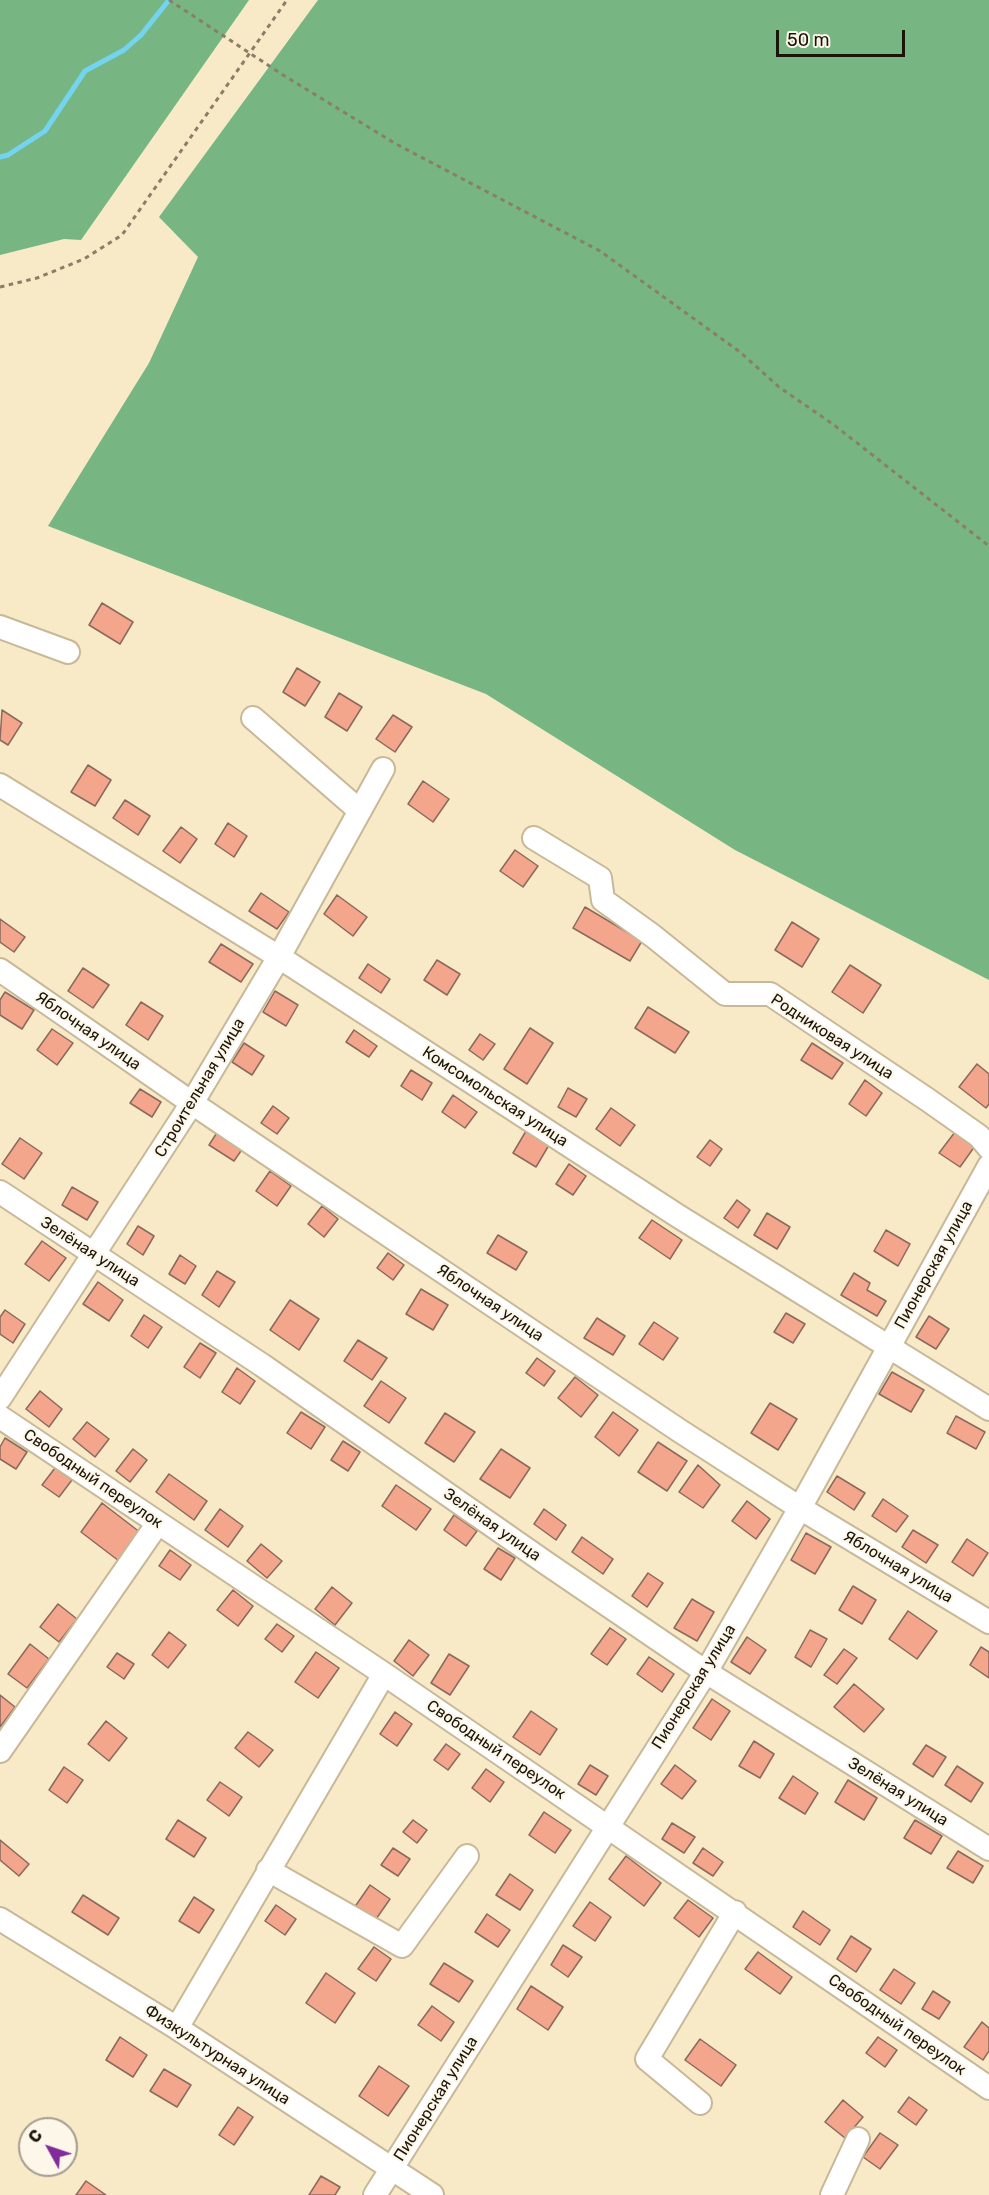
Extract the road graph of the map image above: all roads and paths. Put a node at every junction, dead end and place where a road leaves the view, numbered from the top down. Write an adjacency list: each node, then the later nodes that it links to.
1 (168, 0): 3 (path)
2 (288, 0): 3 (path)
3 (249, 53): 4 (path); 5 (path)
4 (0, 287)
5 (989, 546)
6 (0, 627): 7 (street)
7 (68, 652)
8 (254, 718): 11 (street)
9 (383, 769): 11 (street, Строительная улица)
10 (0, 785): 13 (street, Комсомольская улица)
11 (360, 811): 13 (street, Строительная улица)
12 (534, 838): 16 (street, Родниковая улица)
13 (279, 957): 15 (street, Строительная улица); 20 (street, Комсомольская улица)
14 (0, 970): 15 (street, Яблочная улица)
15 (192, 1103): 19 (street, Строительная улица); 24 (street, Яблочная улица)
16 (989, 1148)
17 (989, 1166): 20 (street, Пионерская улица)
18 (0, 1192): 19 (street, Зелёная улица)
19 (94, 1256): 21 (street, Строительная улица); 27 (street, Зелёная улица)
20 (889, 1346): 22 (street, Комсомольская улица); 24 (street, Пионерская улица)
21 (0, 1398)
22 (989, 1409)
23 (0, 1417): 25 (street, Свободный переулок)
24 (800, 1508): 26 (street, Яблочная улица); 27 (street, Пионерская улица)
25 (158, 1523): 28 (street, Свободный переулок); 29 (street)
26 (989, 1622)
27 (706, 1672): 30 (street, Пионерская улица); 31 (street, Зелёная улица)
28 (384, 1674): 30 (street, Свободный переулок); 33 (street)
29 (0, 1751)
30 (607, 1825): 34 (street, Свободный переулок); 40 (street, Пионерская улица)
31 (989, 1849)
32 (467, 1856): 33 (street)
33 (268, 1869): 36 (street)
34 (735, 1912): 37 (street, Свободный переулок); 38 (street)
35 (0, 1919): 36 (street, Физкультурная улица)
36 (177, 2028): 40 (street, Физкультурная улица)
37 (989, 2088)
38 (700, 2103)
39 (858, 2139): 43 (street)
40 (392, 2170): 41 (street, Пионерская улица); 42 (street, Физкультурная улица)
41 (375, 2195)
42 (432, 2195)
43 (832, 2195)

